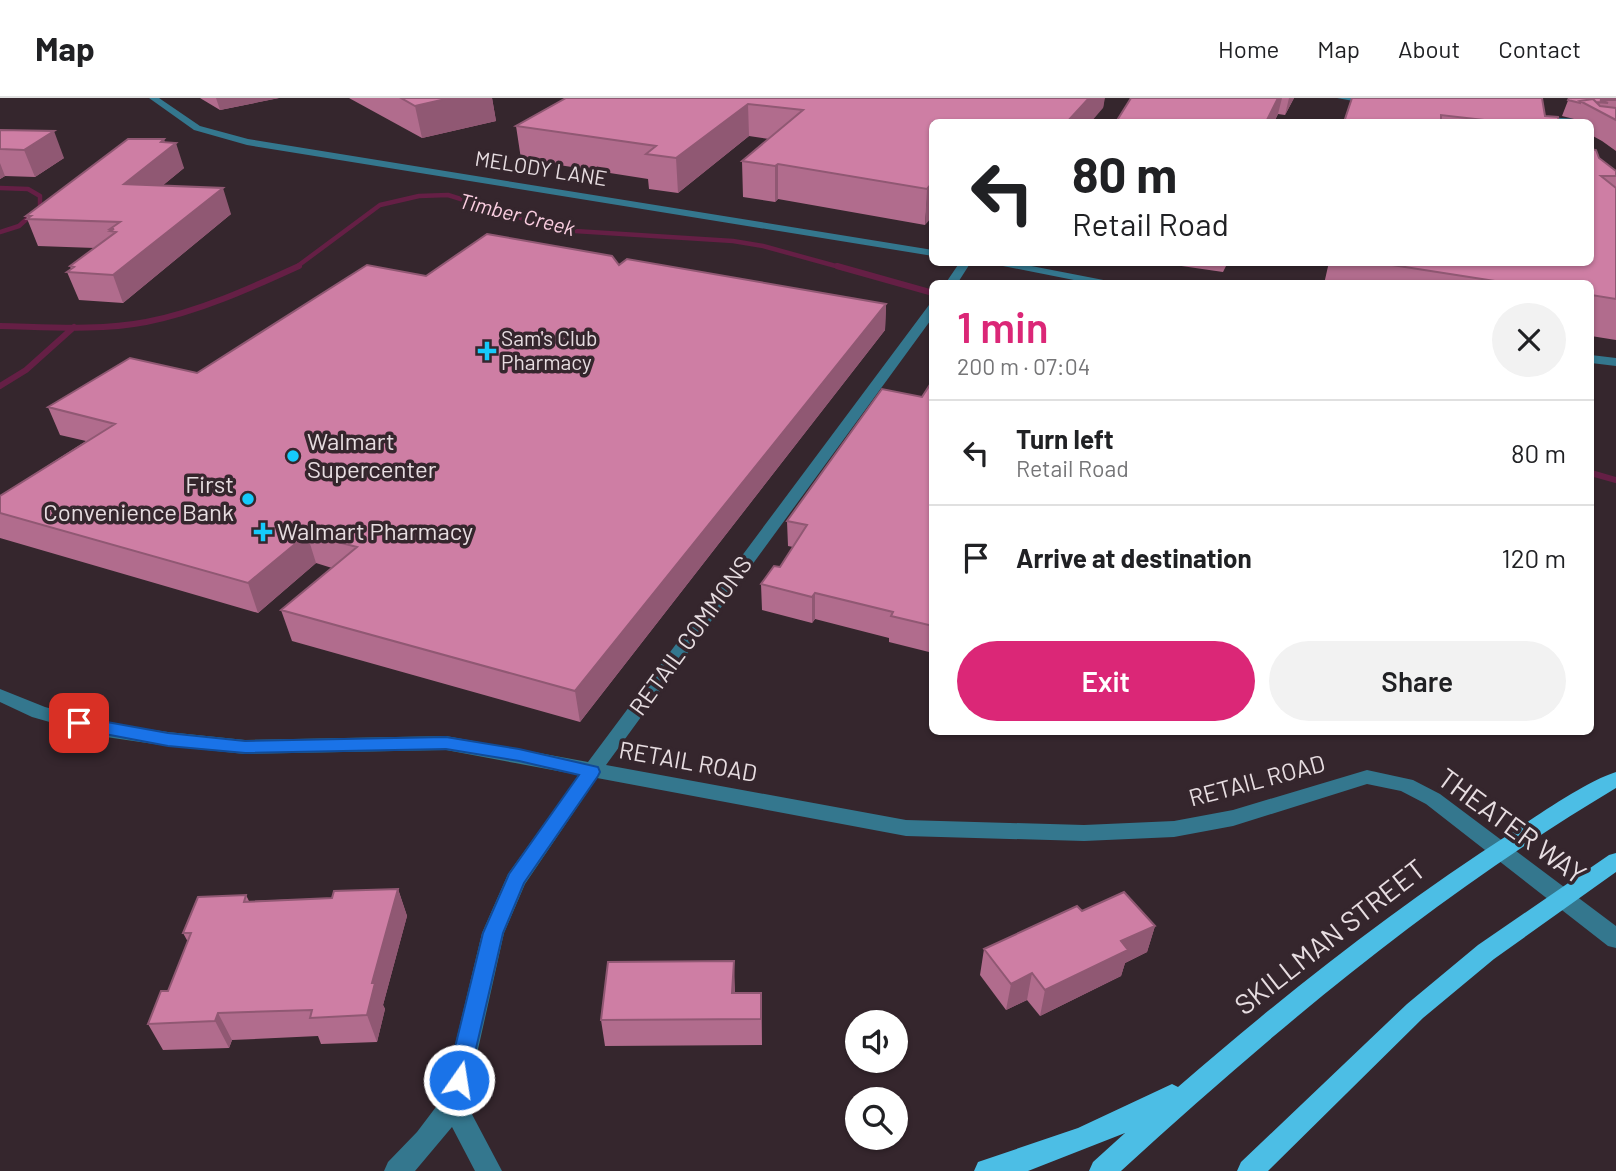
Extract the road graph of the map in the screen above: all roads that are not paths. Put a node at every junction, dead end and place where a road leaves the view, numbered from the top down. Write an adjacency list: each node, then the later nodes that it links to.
1 (153, 98): 6 (street, MELODY LANE)
2 (1341, 98): 3 (street)
3 (1388, 103)
4 (1528, 119): 5 (street)
5 (1550, 119)
6 (929, 252)
7 (1012, 266): 8 (street)
8 (1094, 280)
9 (929, 313): 13 (street, RETAIL COMMONS)
10 (1594, 359): 11 (street)
11 (1616, 362)
12 (0, 695): 13 (street, RETAIL ROAD)
13 (592, 772): 14 (street, RETAIL ROAD); 21 (street, RETAIL COMMONS)
14 (1367, 777): 16 (street, THEATER WAY)
15 (1616, 779): 16 (main road, SKILLMAN STREET)
16 (1500, 849): 18 (street, THEATER WAY); 20 (main road, SKILLMAN STREET)
17 (1616, 861): 18 (main road)
18 (1562, 898): 19 (street, THEATER WAY); 22 (main road)
19 (1616, 939)
20 (1202, 1079): 25 (main road); 26 (main road, SKILLMAN STREET)
21 (453, 1104): 23 (street, RETAIL COMMONS); 24 (street)
22 (1264, 1161): 27 (main road)
23 (397, 1171)
24 (489, 1171)
25 (987, 1171)
26 (1102, 1171)
27 (1250, 1171)

